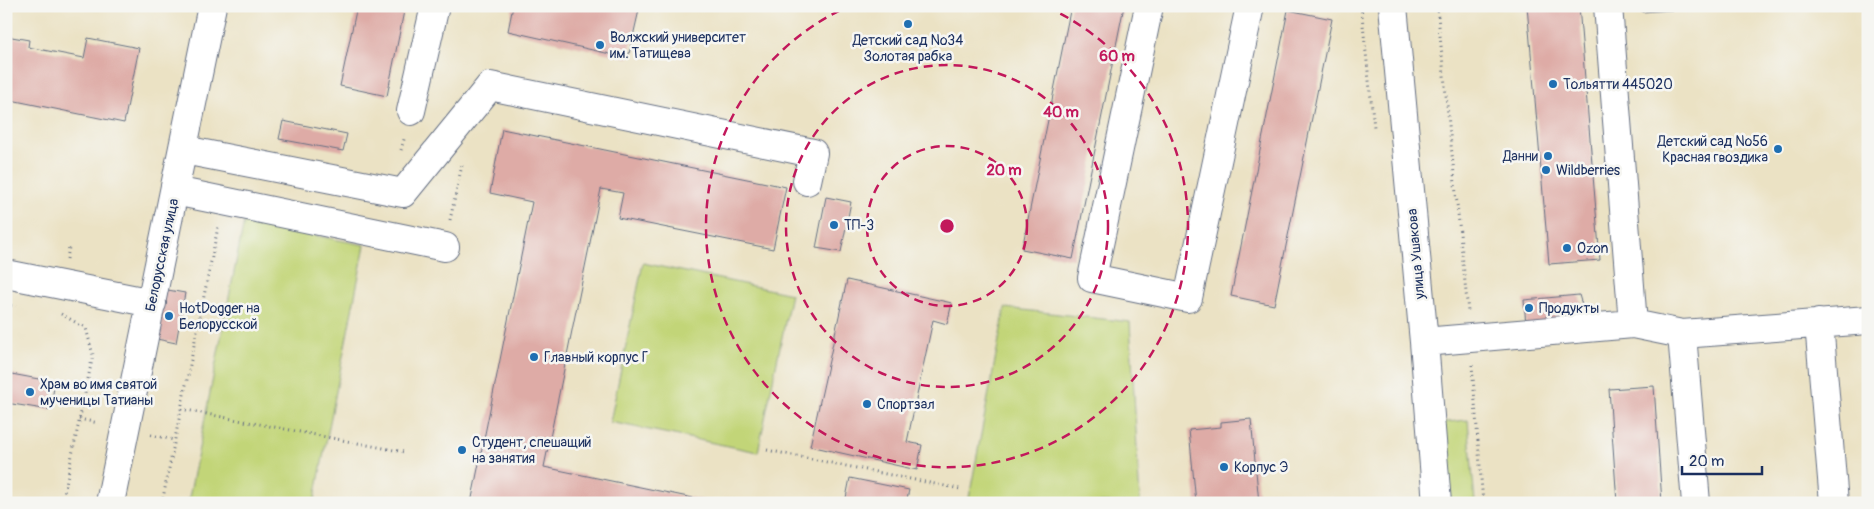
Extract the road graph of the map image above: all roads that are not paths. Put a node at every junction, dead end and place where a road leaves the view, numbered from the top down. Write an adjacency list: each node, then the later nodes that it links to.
1 (212, 6): 8 (street, Белорусская улица)
2 (435, 6): 7 (street)
3 (1149, 6): 4 (street)
4 (1250, 6)
5 (1393, 6): 18 (street, улица Ушакова)
6 (1608, 6): 16 (street)
7 (411, 112)
8 (184, 150): 9 (street); 10 (street, Белорусская улица)
9 (807, 180)
10 (175, 191): 11 (street); 13 (street, Белорусская улица)
11 (445, 247)
12 (6, 274): 13 (street)
13 (152, 303): 19 (street, Белорусская улица)
14 (1868, 320): 15 (street)
15 (1819, 323): 17 (street); 22 (street)
16 (1633, 324): 17 (street); 18 (street)
17 (1682, 334): 21 (street)
18 (1424, 342): 20 (street, улица Ушакова)
19 (110, 503)
20 (1437, 503)
21 (1696, 503)
22 (1834, 503)

